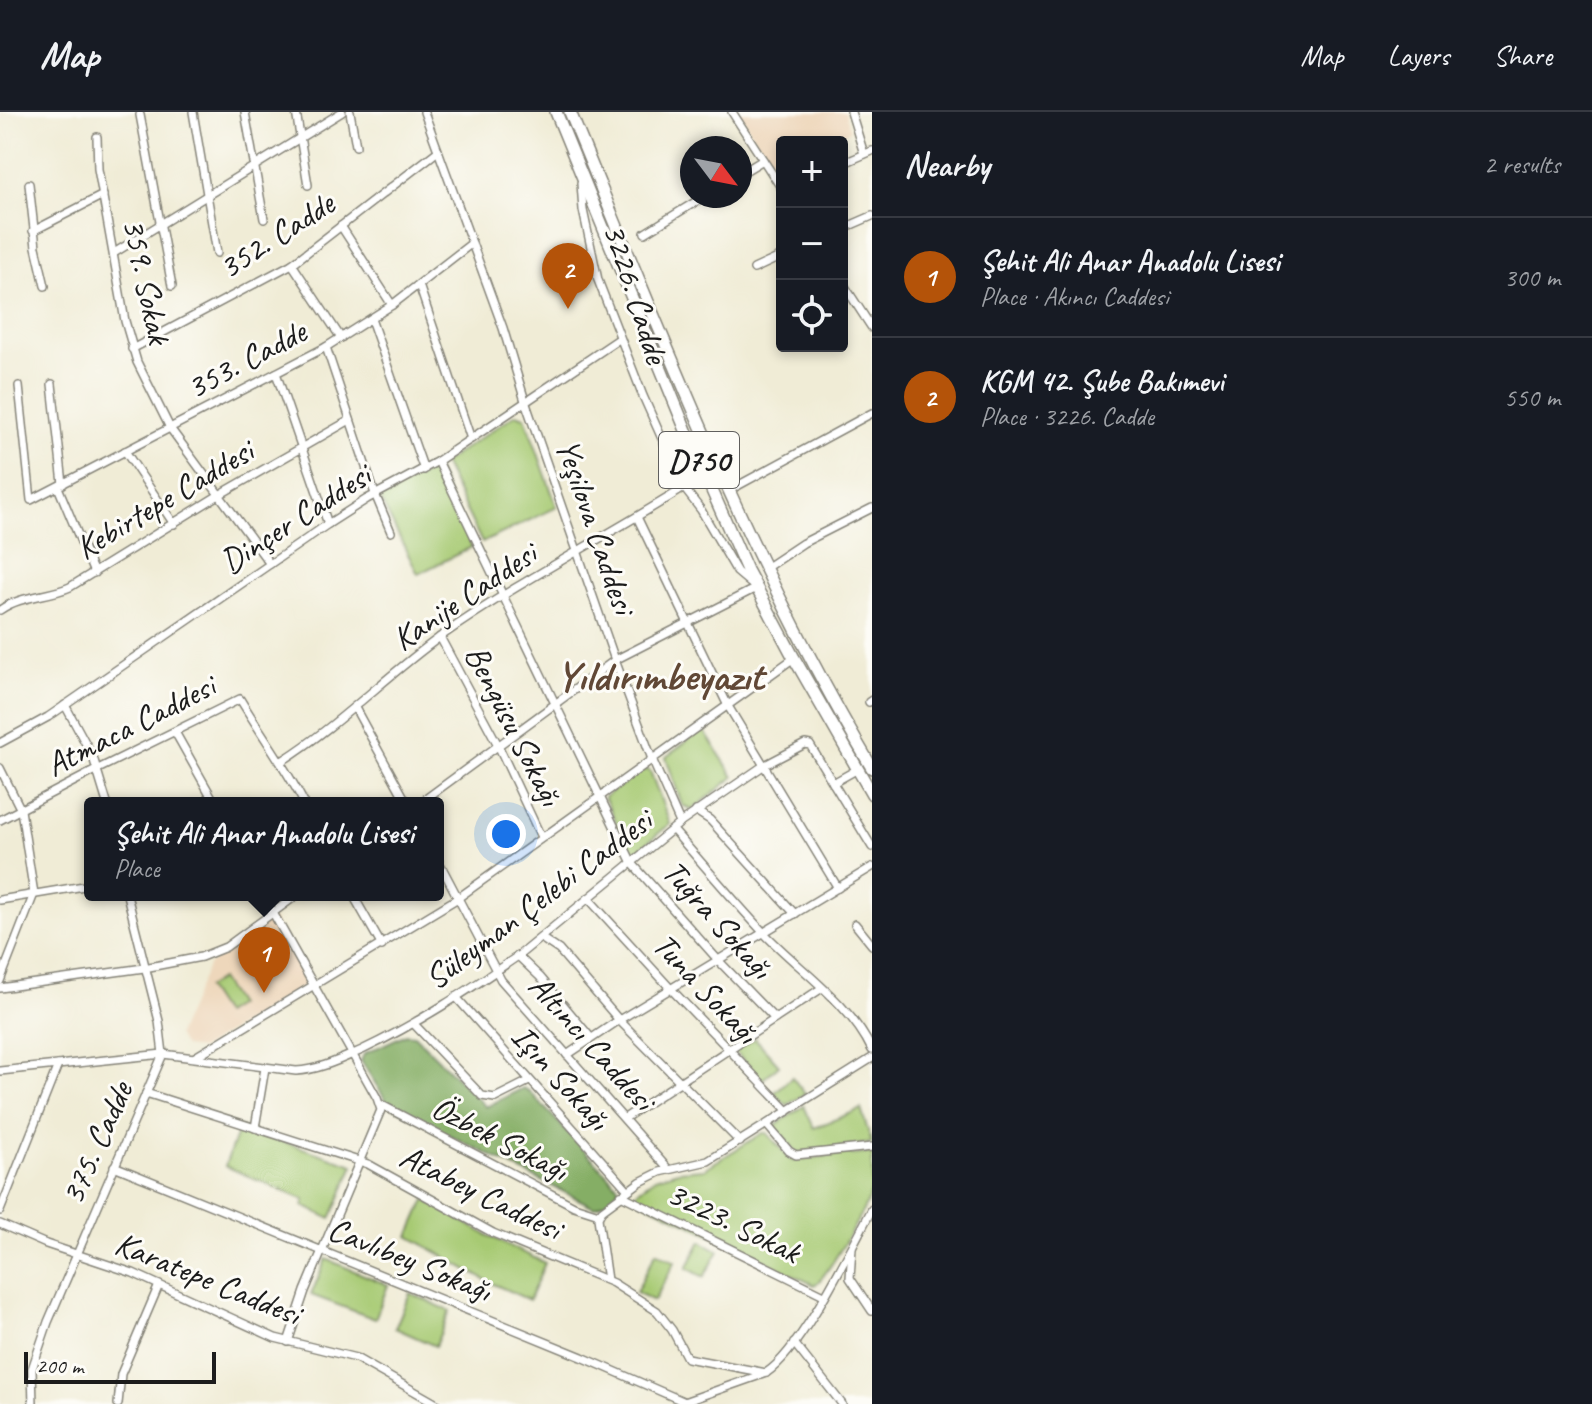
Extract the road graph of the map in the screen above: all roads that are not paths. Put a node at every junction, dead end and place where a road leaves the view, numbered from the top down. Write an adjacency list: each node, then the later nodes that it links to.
1 (193, 112): 26 (street)
2 (245, 112): 19 (street)
3 (296, 112): 13 (street)
4 (342, 112): 13 (street)
5 (350, 112): 14 (street)
6 (424, 112): 15 (street, Yeşilova Caddesi)
7 (556, 112): 21 (highway, D750)
8 (570, 112): 67 (highway, D750)
9 (732, 112): 17 (street)
10 (851, 112): 16 (street)
11 (140, 115): 30 (street)
12 (97, 137): 25 (street, 359. Sokak)
13 (300, 139): 19 (street); 24 (street)
14 (356, 146)
15 (438, 151): 31 (street, 352. Cadde); 35 (street, Yeşilova Caddesi)
16 (868, 153): 18 (street)
17 (763, 160): 20 (street); 22 (street)
18 (848, 161)
19 (255, 167): 26 (street); 29 (street)
20 (752, 167)
21 (581, 173): 50 (street, 3226. Cadde); 79 (highway, D750)
22 (776, 180)
23 (29, 184): 33 (street)
24 (308, 185)
25 (103, 195): 33 (street); 36 (street, 359. Sokak)
26 (208, 196): 30 (street); 37 (street)
27 (686, 208): 34 (street)
28 (872, 216): 32 (street)
29 (264, 219)
30 (161, 225): 36 (street); 43 (street)
31 (341, 226): 39 (street, 352. Cadde); 45 (street)
32 (848, 226)
33 (33, 231): 42 (street)
34 (645, 233)
35 (472, 243): 41 (street, 353. Cadde); 56 (street, Yeşilova Caddesi)
36 (114, 253): 52 (street, 359. Sokak)
37 (217, 253)
38 (776, 259): 40 (street)
39 (292, 264): 49 (street); 52 (street, 352. Cadde)
40 (754, 269)
41 (419, 285): 45 (street, 353. Cadde); 60 (street)
42 (45, 286)
43 (172, 286)
44 (848, 290): 46 (street)
45 (392, 305): 47 (street, 353. Cadde)
46 (869, 318): 48 (street)
47 (371, 319): 49 (street, 353. Cadde); 64 (street)
48 (872, 328)
49 (341, 338): 51 (street, 353. Cadde)
50 (619, 339): 56 (street, Dinçer Caddesi); 66 (street, 3226. Cadde)
51 (326, 347): 53 (street, 353. Cadde); 58 (street)
52 (132, 349): 59 (street, 359. Sokak)
53 (276, 373): 59 (street, 353. Cadde); 61 (street)
54 (52, 384): 65 (street)
55 (19, 386): 65 (street, 353. Cadde)
56 (525, 401): 60 (street, Dinçer Caddesi); 75 (street, Yeşilova Caddesi)
57 (872, 413): 67 (street)
58 (350, 420): 61 (street, Kebirtepe Caddesi); 68 (street)
59 (170, 428): 62 (street, 353. Cadde); 69 (street, 359. Sokak)
60 (471, 439): 63 (street, Dinçer Caddesi)
61 (301, 447): 69 (street, Kebirtepe Caddesi); 73 (street)
62 (125, 451): 65 (street, 353. Cadde); 72 (street)
63 (438, 461): 64 (street, Dinçer Caddesi); 80 (street, Tuğra Sokağı)
64 (424, 470): 68 (street, Dinçer Caddesi)
65 (60, 485): 78 (street)
66 (684, 488): 71 (street, Kanije Caddesi); 79 (street, 3226. Cadde)
67 (728, 491): 77 (highway, D750)
68 (375, 494): 73 (street, Dinçer Caddesi); 74 (street)
69 (219, 495): 72 (street, Kebirtepe Caddesi); 76 (street, 359. Sokak)
70 (872, 508): 77 (street)
71 (637, 517): 75 (street, Kanije Caddesi); 82 (street)
72 (174, 524): 78 (street, Kebirtepe Caddesi)
73 (328, 524): 76 (street, Dinçer Caddesi)
74 (391, 532)
75 (577, 552): 80 (street, Kanije Caddesi); 85 (street, Yeşilova Caddesi)
76 (270, 564): 87 (street, Dinçer Caddesi)
77 (764, 569): 97 (highway, D750)
78 (94, 573): 81 (street, Kebirtepe Caddesi)
79 (756, 588): 82 (street); 84 (highway, D750)
80 (503, 596): 83 (street, Kanije Caddesi); 86 (street, Tuğra Sokağı)
81 (0, 610)
82 (686, 622): 85 (street); 88 (street)
83 (440, 637): 89 (street, Kanije Caddesi); 92 (street, Bengüsu Sokağı)
84 (794, 658): 88 (street); 99 (highway, D750)
85 (615, 660): 86 (street); 93 (street, Yeşilova Caddesi)
86 (555, 703): 92 (street); 102 (street, Tuğra Sokağı)
87 (65, 705): 91 (street, Dinçer Caddesi); 98 (street)
88 (728, 706): 93 (street); 95 (street)
89 (355, 708): 94 (street, Kanije Caddesi); 106 (street)
90 (175, 732): 94 (street, Atmaca Caddesi); 98 (street, Atmaca Caddesi); 104 (street)
91 (0, 743)
92 (498, 745): 107 (street); 113 (street, Bengüsu Sokağı)
93 (652, 759): 102 (street); 111 (street, Yeşilova Caddesi)
94 (282, 761): 105 (street)
95 (763, 766): 100 (street, Süleyman Çelebi Caddesi); 109 (street, Süleyman Çelebi Caddesi); 119 (street)
96 (0, 768): 108 (street)
97 (872, 768)
98 (98, 769): 103 (street); 108 (street, Atmaca Caddesi)
99 (858, 769): 100 (street); 101 (highway, D750)
100 (833, 783): 114 (street)
101 (872, 794)
102 (599, 795): 113 (street); 115 (street, Tuğra Sokağı)
103 (105, 797)
104 (212, 797)
105 (301, 797)
106 (404, 797)
107 (428, 797)
108 (21, 810): 110 (street, Atmaca Caddesi); 120 (street)
109 (696, 811): 111 (street, Süleyman Çelebi Caddesi); 129 (street)
110 (0, 820)
111 (680, 823): 112 (street, Süleyman Çelebi Caddesi)
112 (673, 830): 115 (street, Süleyman Çelebi Caddesi); 131 (street)
113 (541, 837): 121 (street)
114 (872, 847)
115 (632, 863): 122 (street, Süleyman Çelebi Caddesi); 136 (street, Tuğra Sokağı)
116 (872, 867): 119 (street)
117 (444, 871): 121 (street, Altıncı Caddesi)
118 (84, 886): 120 (street)
119 (838, 888): 129 (street)
120 (34, 894): 123 (street); 139 (street)
121 (458, 898): 134 (street); 138 (street, Altıncı Caddesi)
122 (588, 898): 132 (street, Süleyman Çelebi Caddesi); 143 (street, Tuna Sokağı)
123 (0, 900)
124 (128, 901): 137 (street)
125 (266, 901): 128 (street)
126 (289, 901): 128 (street)
127 (356, 901): 134 (street)
128 (272, 913): 137 (street); 140 (street)
129 (795, 914): 131 (street)
130 (855, 924): 133 (street)
131 (764, 933): 136 (street); 142 (street)
132 (541, 938): 135 (street, Süleyman Çelebi Caddesi); 146 (street)
133 (872, 945)
134 (382, 946): 140 (street)
135 (518, 956): 138 (street, Süleyman Çelebi Caddesi); 148 (street)
136 (718, 960): 143 (street); 145 (street, Tuğra Sokağı)
137 (144, 968): 141 (street); 151 (street)
138 (495, 972): 144 (street, Süleyman Çelebi Caddesi); 153 (street, Altıncı Caddesi)
139 (0, 981)
140 (313, 987): 152 (street); 154 (street)
141 (0, 988)
142 (822, 988): 145 (street); 150 (street)
143 (671, 989): 146 (street); 149 (street, Tuna Sokağı)
144 (456, 997): 147 (street, Süleyman Çelebi Caddesi); 159 (street, Işın Sokağı)
145 (775, 1019): 149 (street)
146 (619, 1020): 148 (street); 160 (street)
147 (414, 1024): 152 (street, Süleyman Çelebi Caddesi); 159 (street)
148 (591, 1038): 153 (street)
149 (728, 1050): 160 (street); 163 (street, Tuna Sokağı)
150 (872, 1050)
151 (163, 1054): 154 (street, Süleyman Çelebi Caddesi); 156 (street, Süleyman Çelebi Caddesi); 161 (street, 375. Cadde)
152 (351, 1055): 157 (street, Süleyman Çelebi Caddesi); 162 (street)
153 (567, 1055): 164 (street, Altıncı Caddesi)
154 (195, 1057): 157 (street, Süleyman Çelebi Caddesi)
155 (872, 1058): 163 (street)
156 (58, 1065): 158 (street, Süleyman Çelebi Caddesi); 174 (street)
157 (265, 1068): 166 (street)
158 (0, 1071)
159 (529, 1081): 172 (street, Işın Sokağı)
160 (680, 1081): 164 (street); 167 (street)
161 (146, 1093): 166 (street, Atabey Caddesi); 170 (street, 375. Cadde)
162 (380, 1104): 169 (street); 175 (street, Özbek Sokağı)
163 (788, 1111): 165 (street)
164 (625, 1118): 171 (street, Altıncı Caddesi)
165 (767, 1125): 167 (street); 168 (street)
166 (255, 1128): 169 (street, Atabey Caddesi)
167 (740, 1142): 171 (street)
168 (872, 1147)
169 (361, 1162): 178 (street); 180 (street, Atabey Caddesi)
170 (114, 1166): 178 (street, Cavlıbey Sokağı); 179 (street, 375. Cadde)
171 (669, 1170): 172 (street)
172 (625, 1193): 175 (street); 182 (street, 3223. Sokak)
173 (872, 1209): 177 (street)
174 (0, 1211)
175 (599, 1214): 180 (street)
176 (0, 1224): 179 (street, Karatepe Caddesi)
177 (852, 1246): 182 (street); 183 (street)
178 (322, 1251): 184 (street); 187 (street, Cavlıbey Sokağı)
179 (76, 1253): 181 (street, Karatepe Caddesi); 188 (street, 375. Cadde)
180 (607, 1280): 186 (street, Atabey Caddesi)
181 (159, 1285): 184 (street, Karatepe Caddesi); 189 (street)
182 (824, 1295): 185 (street)
183 (872, 1311)
184 (288, 1342): 190 (street, Karatepe Caddesi)
185 (794, 1343): 186 (street); 191 (street)
186 (766, 1373): 187 (street)
187 (682, 1403)
188 (33, 1404)
189 (118, 1404)
190 (437, 1404)
191 (842, 1404)

